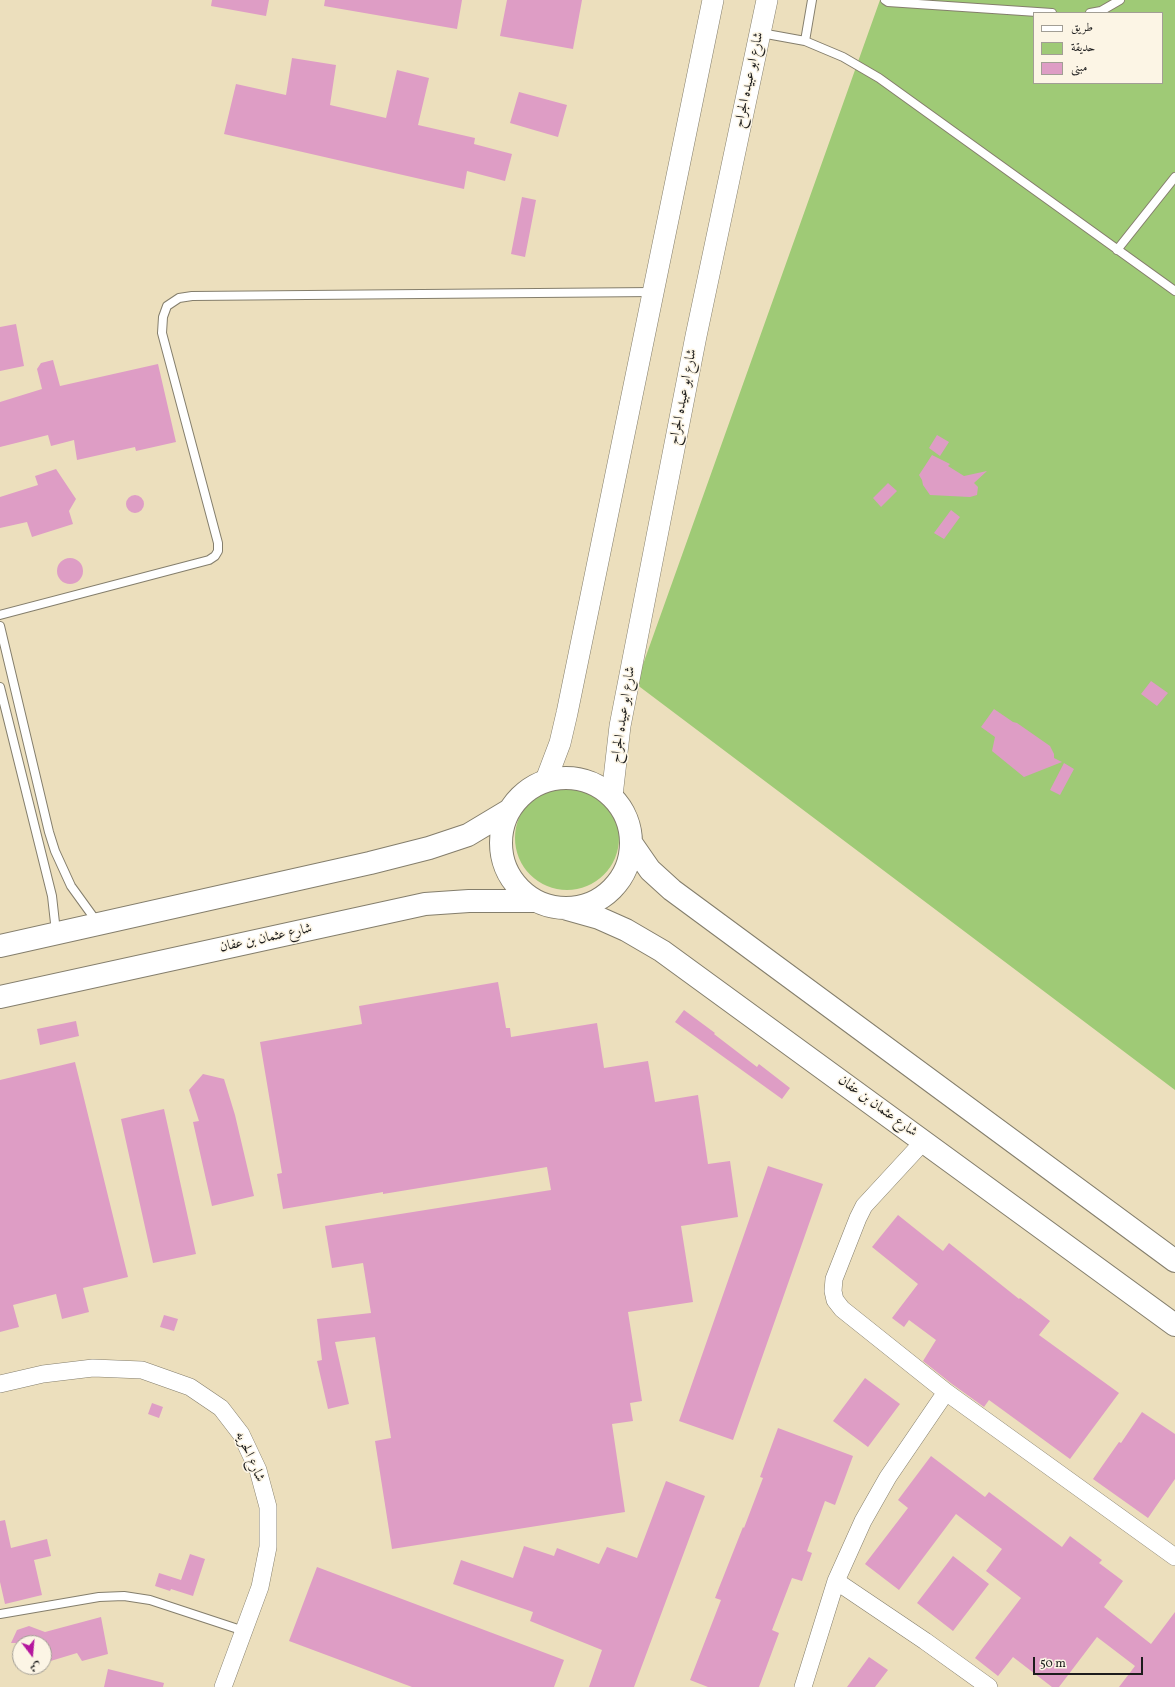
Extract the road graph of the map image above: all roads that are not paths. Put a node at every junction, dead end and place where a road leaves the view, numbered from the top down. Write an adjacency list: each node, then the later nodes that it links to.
1 (713, 0): 13 (street)
2 (767, 0): 8 (street, شارع ابو عبيده الجراح)
3 (812, 0): 9 (lane)
4 (885, 0): 6 (lane)
5 (1120, 0): 7 (lane)
6 (1037, 12)
7 (1096, 12)
8 (760, 32): 9 (lane); 18 (street, شارع ابو عبيده الجراح)
9 (805, 40): 11 (lane)
10 (1175, 177): 11 (lane)
11 (1117, 250): 12 (lane)
12 (1175, 291)
13 (654, 292): 14 (lane); 17 (street)
14 (0, 615)
15 (0, 626): 23 (lane)
16 (0, 687): 24 (lane)
17 (546, 780): 18 (main road); 19 (main road)
18 (612, 796): 20 (main road)
19 (508, 811): 21 (main road); 23 (main road)
20 (632, 844): 22 (main road); 28 (main road)
21 (534, 901): 22 (main road); 26 (main road, شارع عثمان بن عفان)
22 (567, 909): 27 (main road, شارع عثمان بن عفان)
23 (98, 924): 24 (main road)
24 (56, 933): 25 (main road)
25 (0, 946)
26 (0, 997)
27 (923, 1142): 29 (main road, شارع عثمان بن عفان); 31 (street)
28 (1175, 1261)
29 (1175, 1325)
30 (0, 1384): 35 (street, شارع الحريه)
31 (946, 1392): 32 (street); 33 (street)
32 (1175, 1557)
33 (836, 1581): 37 (street); 38 (street)
34 (0, 1614): 35 (lane)
35 (244, 1631): 36 (street, شارع الحريه)
36 (223, 1687)
37 (803, 1687)
38 (989, 1687)

